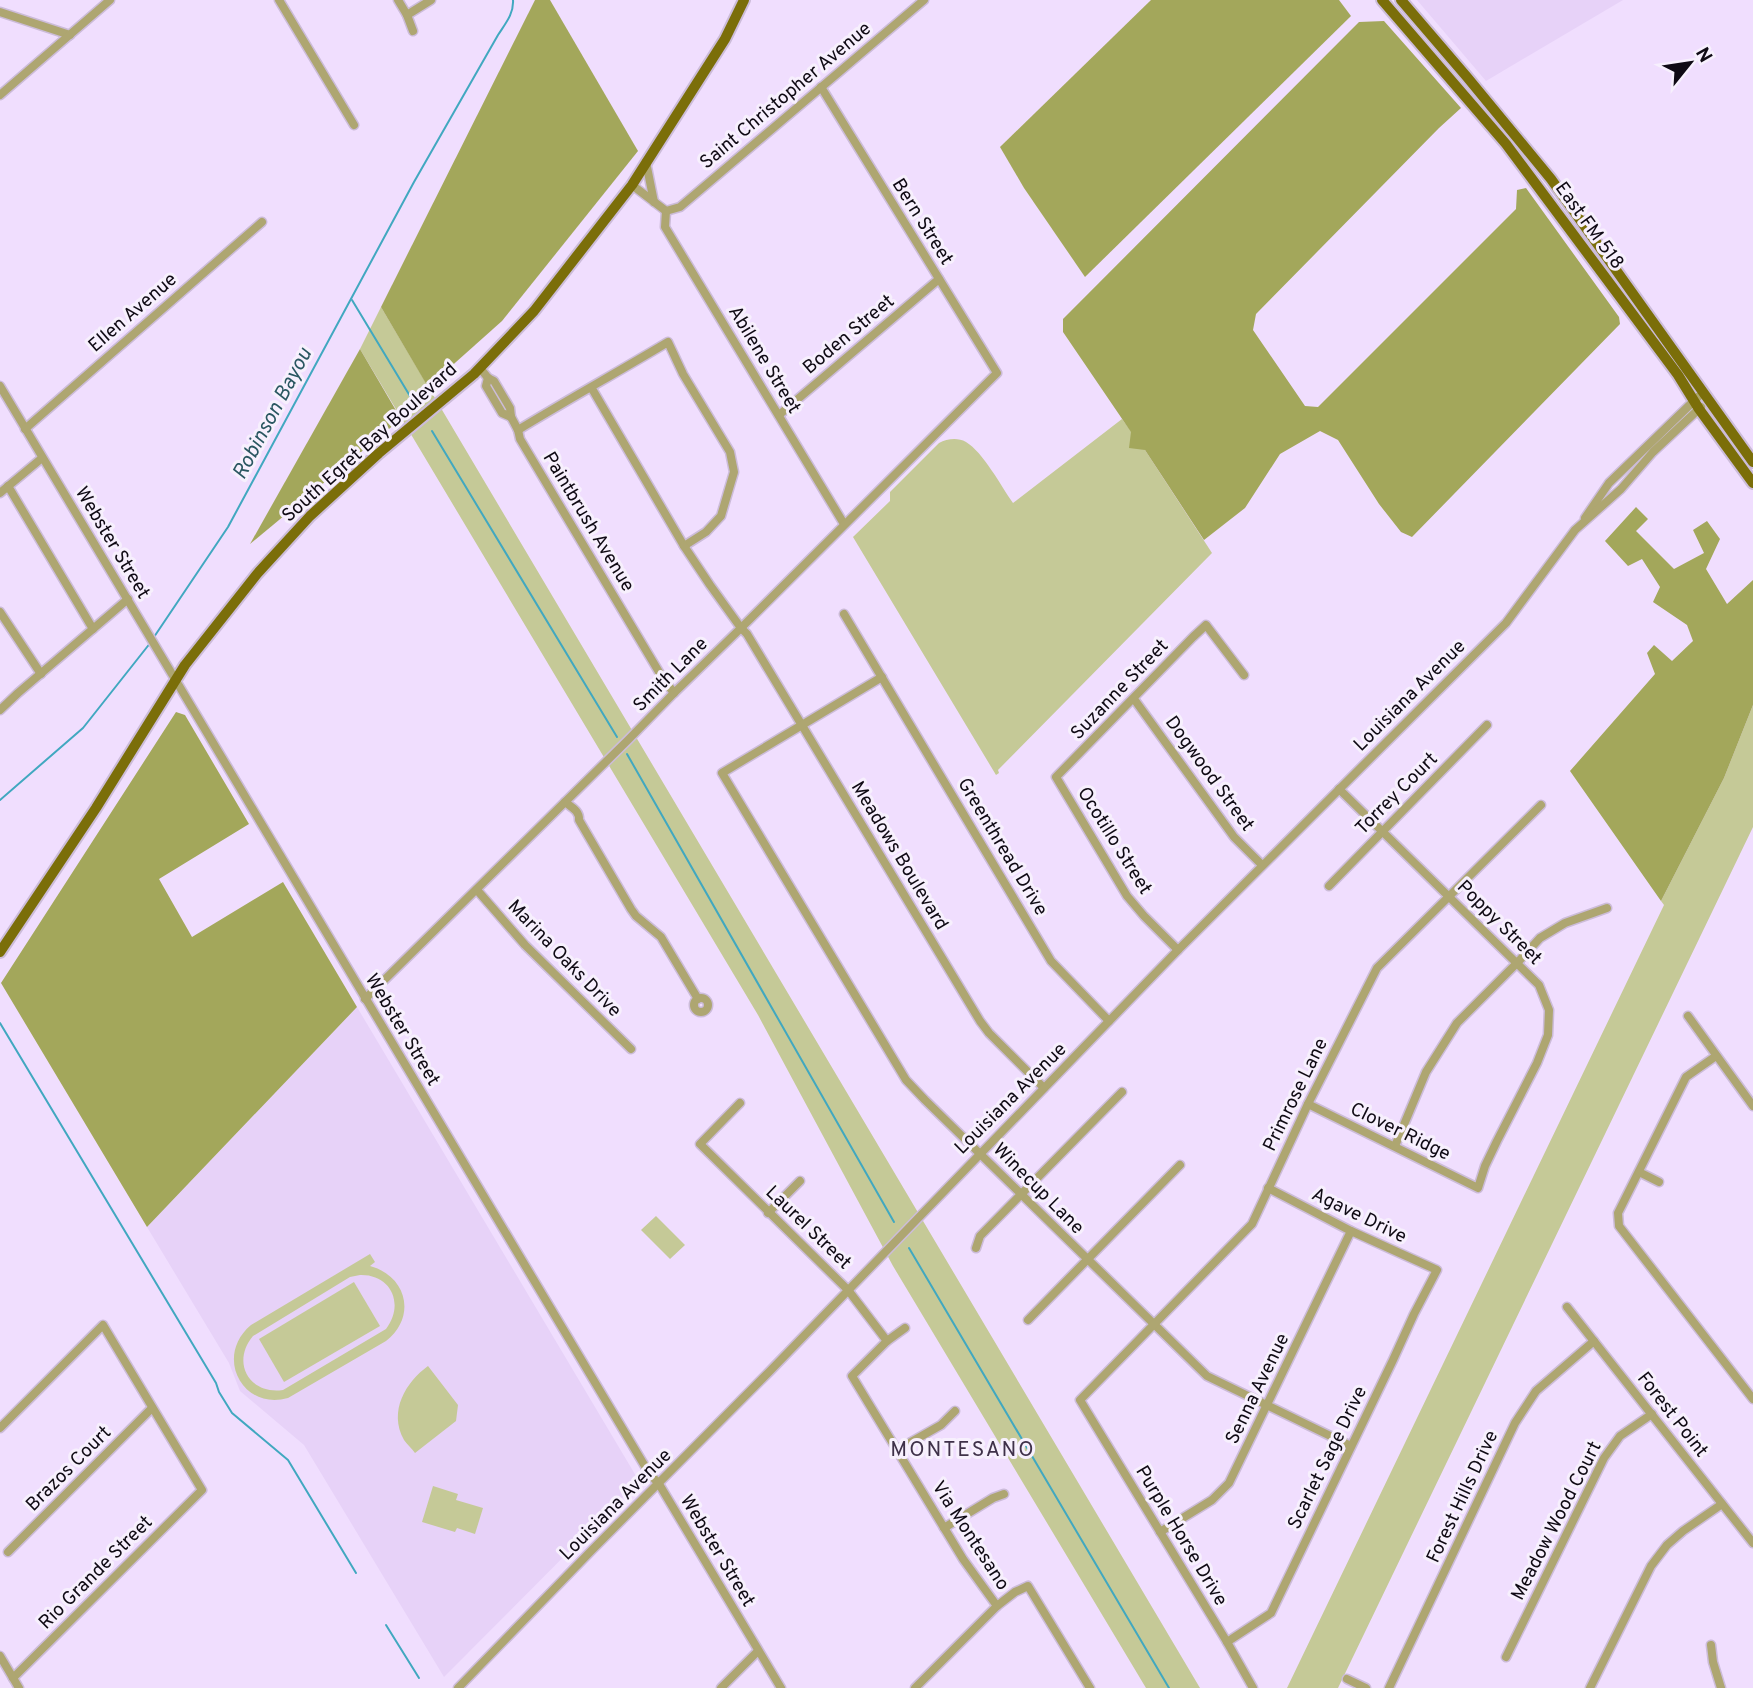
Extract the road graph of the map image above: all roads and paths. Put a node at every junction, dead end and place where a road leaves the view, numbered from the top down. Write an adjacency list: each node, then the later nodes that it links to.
1 (110, 0): 14 (street)
2 (279, 0): 19 (street)
3 (398, 0): 10 (street)
4 (432, 0): 10 (street)
5 (744, 0): 20 (main road, South Egret Bay Boulevard)
6 (924, 0): 17 (street, Saint Christopher Avenue)
7 (1382, 0): 12 (main road, East FM 518)
8 (1401, 0): 11 (main road, East FM 518)
9 (0, 12): 14 (street)
10 (407, 15): 13 (street)
11 (1416, 16): 12 (main road); 15 (main road, East FM 518)
12 (1405, 24): 16 (main road, East FM 518)
13 (412, 31)
14 (70, 35): 18 (street)
15 (1467, 77): 16 (main road); 21 (main road, East FM 518)
16 (1456, 85): 23 (main road, East FM 518)
17 (821, 88): 25 (street, Saint Christopher Avenue); 27 (street, Bern Street)
18 (0, 95)
19 (354, 125)
20 (646, 162): 22 (main road, South Egret Bay Boulevard); 24 (street)
21 (1551, 179): 23 (main road); 28 (main road, East FM 518)
22 (632, 185): 24 (street); 30 (main road, South Egret Bay Boulevard)
23 (1539, 188): 29 (main road, East FM 518)
24 (654, 202): 25 (street)
25 (666, 211): 36 (street, Abilene Street)
26 (261, 222): 37 (street, Ellen Avenue)
27 (939, 279): 31 (street, Bern Street); 36 (street, Boden Street)
28 (1626, 283): 29 (main road); 34 (main road, East FM 518)
29 (1615, 292): 35 (main road, East FM 518)
30 (480, 368): 38 (street, Paintbrush Avenue); 54 (main road, South Egret Bay Boulevard)
31 (997, 373): 44 (street, Smith Lane)
32 (0, 386): 37 (street, Webster Street)
33 (592, 387): 38 (street); 45 (street, Meadows Boulevard); 45 (street)
34 (1706, 396): 35 (street, Louisiana Avenue); 40 (main road, East FM 518)
35 (1697, 405): 41 (main road, East FM 518); 61 (street, Louisiana Avenue)
36 (779, 415): 44 (street, Abilene Street)
37 (25, 429): 39 (street, Webster Street)
38 (518, 430): 55 (street, Paintbrush Avenue)
39 (42, 458): 42 (street); 46 (street, Webster Street)
40 (1753, 462)
41 (1753, 483)
42 (8, 486): 43 (street); 50 (street)
43 (0, 493)
44 (844, 524): 49 (street, Smith Lane)
45 (684, 546): 49 (street, Meadows Boulevard)
46 (128, 599): 50 (street); 54 (street, Webster Street)
47 (0, 612): 51 (street)
48 (844, 614): 53 (street, Greenthread Drive)
49 (741, 628): 55 (street, Smith Lane); 58 (street, Meadows Boulevard)
50 (93, 629): 51 (street)
51 (41, 674): 57 (street)
52 (1244, 675): 56 (street, Suzanne Street)
53 (882, 677): 58 (street); 76 (street, Greenthread Drive)
54 (176, 680): 71 (main road, South Egret Bay Boulevard); 73 (street, Webster Street)
55 (674, 693): 62 (street, Smith Lane)
56 (1134, 699): 60 (street, Suzanne Street); 65 (street, Dogwood Street)
57 (0, 710)
58 (802, 725): 79 (street, Meadows Boulevard); 85 (street, Winecup Lane)
59 (1487, 725): 64 (street, Torrey Court)
60 (1056, 777): 70 (street, Ocotillo Street)
61 (1339, 789): 64 (street, Poppy Street); 65 (street, Louisiana Avenue)
62 (568, 805): 67 (street, Smith Lane); 74 (street)
63 (1541, 805): 68 (street, Primrose Lane)
64 (1382, 832): 66 (street, Torrey Court); 68 (street, Poppy Street)
65 (1262, 865): 70 (street, Louisiana Avenue)
66 (1329, 886)
67 (477, 890): 73 (street, Smith Lane); 77 (street, Marina Oaks Drive)
68 (1449, 895): 72 (street, Poppy Street); 82 (street, Primrose Lane)
69 (1607, 908): 72 (street)
70 (1178, 950): 76 (street, Louisiana Avenue)
71 (0, 952)
72 (1518, 962): 84 (street); 91 (street, Poppy Street)
73 (365, 999): 114 (street, Webster Street)
74 (698, 999)
75 (1688, 1016): 78 (street)
76 (1110, 1021): 79 (street, Louisiana Avenue)
77 (631, 1049)
78 (1716, 1056): 83 (street); 87 (street)
79 (1044, 1088): 85 (street, Louisiana Avenue)
80 (1122, 1092): 92 (street)
81 (740, 1103): 93 (street, Laurel Street)
82 (1308, 1104): 84 (street, Clover Ridge); 90 (street, Primrose Lane)
83 (1753, 1107)
84 (1395, 1146): 91 (street, Clover Ridge)
85 (979, 1153): 92 (street, Winecup Lane); 98 (street, Louisiana Avenue)
86 (1180, 1165): 96 (street)
87 (1639, 1172): 89 (street); 105 (street)
88 (800, 1181): 93 (street)
89 (1659, 1182)
90 (1268, 1188): 94 (street, Agave Drive); 101 (street, Primrose Lane)
91 (1478, 1188)
92 (1021, 1195): 95 (street); 96 (street, Winecup Lane)
93 (768, 1213): 98 (street, Laurel Street)
94 (1351, 1231): 97 (street, Agave Drive); 107 (street, Senna Avenue)
95 (976, 1248)
96 (1087, 1260): 100 (street); 101 (street, Winecup Lane)
97 (1437, 1270): 112 (street, Scarlet Sage Drive)
98 (848, 1290): 103 (street, Laurel Street); 114 (street, Louisiana Avenue)
99 (1567, 1307): 104 (street, Forest Point)
100 (1028, 1320)
101 (1154, 1325): 106 (street, Primrose Lane); 107 (street, Winecup Lane)
102 (905, 1328): 103 (street)
103 (887, 1341): 113 (street, Via Montesano)
104 (1594, 1341): 110 (street, Forest Point); 137 (street, Forest Hills Drive)
105 (1753, 1399)
106 (1080, 1400): 118 (street, Purple Horse Drive)
107 (1267, 1406): 112 (street, Winecup Lane); 118 (street, Senna Avenue)
108 (152, 1408): 111 (street); 120 (street, Brazos Court); 127 (street, Rio Grande Street)
109 (955, 1411): 113 (street)
110 (1652, 1415): 116 (street, Forest Point); 126 (street, Meadow Wood Court)
111 (0, 1428)
112 (1351, 1446): 122 (street, Scarlet Sage Drive)
113 (897, 1450): 117 (street, Via Montesano)
114 (659, 1484): 124 (street, Webster Street); 130 (street, Louisiana Avenue)
115 (1004, 1494): 117 (street)
116 (1722, 1504): 119 (street, Forest Point); 138 (street)
117 (944, 1528): 121 (street, Via Montesano)
118 (1160, 1532): 122 (street, Purple Horse Drive)
119 (1753, 1543)
120 (8, 1552)
121 (997, 1606): 133 (street); 134 (street)
122 (1227, 1642): 135 (street, Purple Horse Drive)
123 (1711, 1645): 139 (street)
124 (758, 1651): 131 (street); 132 (street, Webster Street)
125 (0, 1656): 127 (street)
126 (1506, 1657)
127 (13, 1678): 129 (street)
128 (1347, 1679): 136 (street)
129 (19, 1688)
130 (458, 1688)
131 (721, 1688)
132 (780, 1688)
133 (915, 1688)
134 (1090, 1688)
135 (1253, 1688)
136 (1366, 1688)
137 (1389, 1688)
138 (1590, 1688)
139 (1721, 1688)

